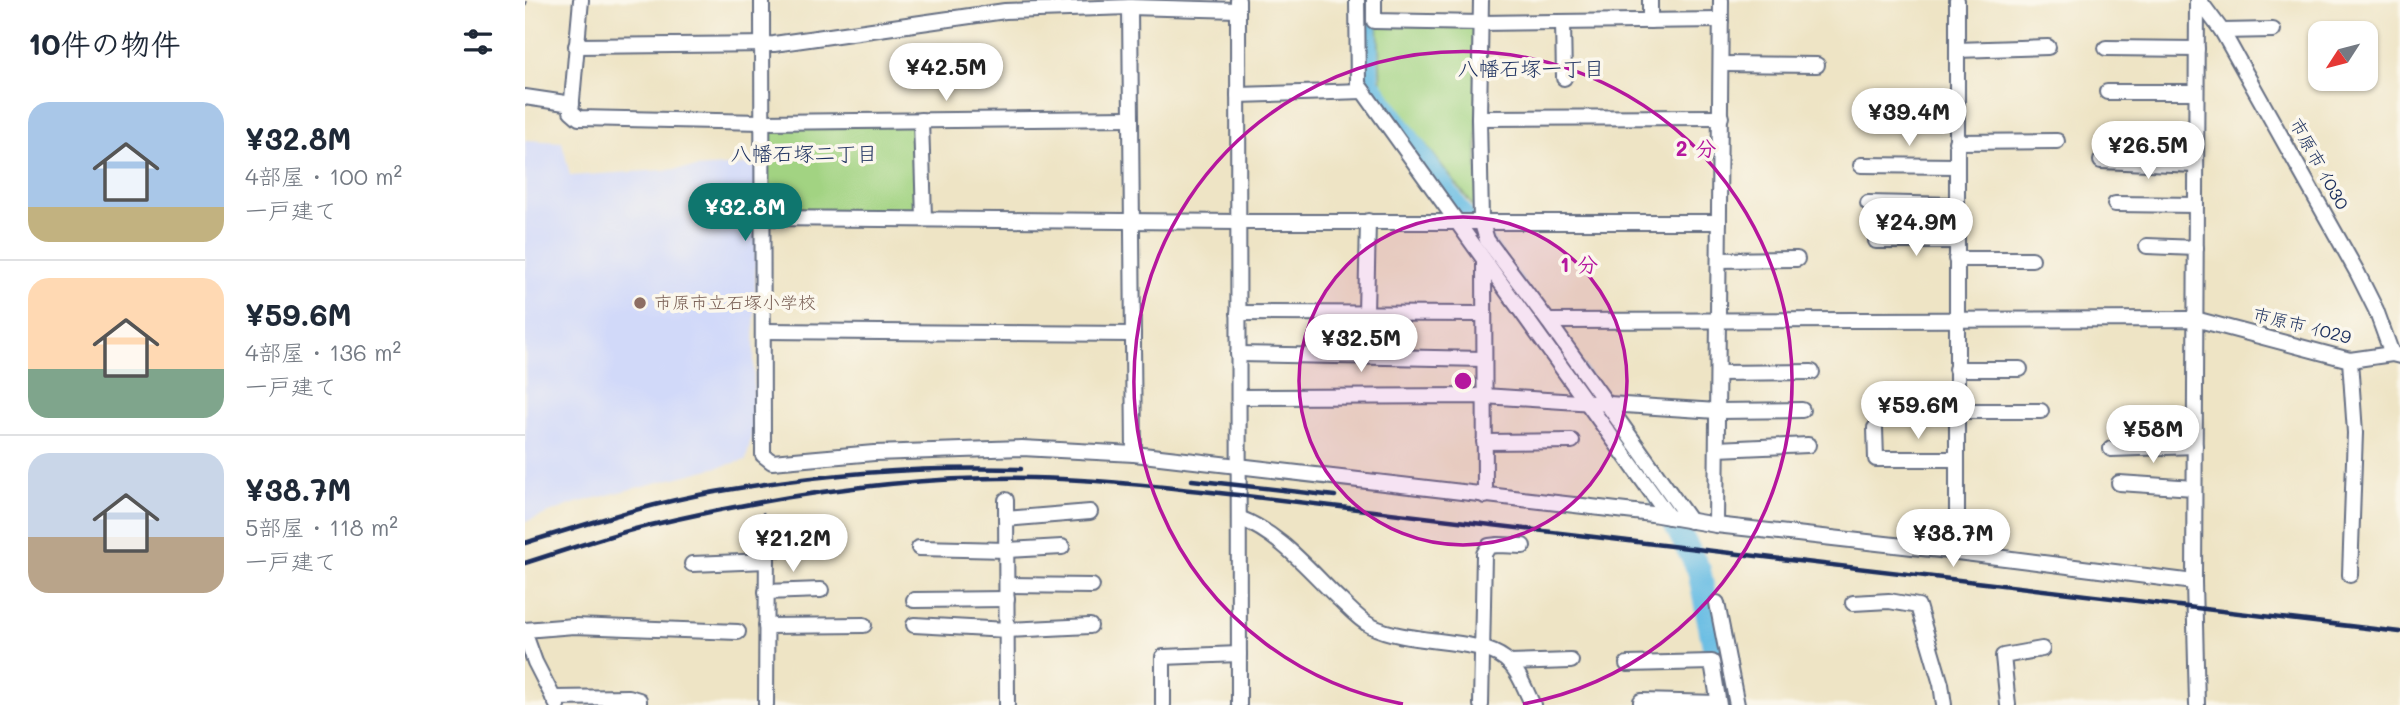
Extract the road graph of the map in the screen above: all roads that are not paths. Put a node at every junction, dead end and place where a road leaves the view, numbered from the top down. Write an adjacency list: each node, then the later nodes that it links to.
1 (581, 0): 20 (street)
2 (762, 0): 19 (street)
3 (1357, 0): 28 (street)
4 (1374, 0): 16 (street)
5 (1481, 0): 16 (street)
6 (1650, 0): 14 (street)
7 (1721, 0): 13 (street)
8 (1957, 0): 24 (street)
9 (2198, 0): 18 (street, 市原市 ｲ030); 23 (street)
10 (1005, 5): 12 (street); 19 (street)
11 (1238, 5): 12 (street); 31 (street)
12 (1130, 6): 35 (street)
13 (1721, 20): 14 (street); 25 (street)
14 (1650, 21): 15 (street)
15 (1563, 22): 16 (street); 27 (street)
16 (1481, 23): 36 (street)
17 (2273, 30): 18 (street)
18 (2222, 31): 76 (street, 市原市 ｲ030)
19 (762, 43): 20 (street); 38 (street)
20 (576, 46): 33 (street)
21 (2048, 47): 24 (street)
22 (2106, 48): 23 (street)
23 (2197, 49): 30 (street)
24 (1957, 50): 40 (street)
25 (1721, 64): 26 (street); 34 (street)
26 (1817, 65)
27 (1564, 78)
28 (1363, 91): 31 (street); 52 (street)
29 (2106, 92): 30 (street)
30 (2196, 92): 43 (street)
31 (1238, 95): 55 (street)
32 (525, 97): 33 (street)
33 (572, 104): 38 (street)
34 (1721, 117): 36 (street); 56 (street)
35 (1131, 118): 37 (street); 51 (street)
36 (1479, 118): 53 (street)
37 (921, 120): 38 (street); 50 (street)
38 (762, 122): 49 (street)
39 (2057, 141): 40 (street)
40 (1956, 142): 44 (street)
41 (2101, 161): 43 (street)
42 (1861, 165): 44 (street)
43 (2196, 165): 48 (street)
44 (1956, 166): 47 (street)
45 (1868, 203): 47 (street)
46 (2115, 204): 48 (street)
47 (1955, 205): 58 (street)
48 (2196, 205): 60 (street)
49 (763, 218): 50 (street); 73 (street)
50 (924, 218): 51 (street)
51 (1132, 219): 55 (street); 74 (street)
52 (1456, 220): 53 (street); 54 (street); 65 (street)
53 (1481, 220): 56 (street); 72 (street)
54 (1368, 221): 55 (street); 67 (street)
55 (1238, 222): 66 (street)
56 (1719, 222): 64 (street)
57 (1876, 241): 58 (street)
58 (1956, 241): 61 (street)
59 (2147, 246): 60 (street)
60 (2196, 248): 70 (street)
61 (1956, 258): 63 (street); 71 (street)
62 (1797, 259): 64 (street)
63 (2032, 259)
64 (1719, 260): 69 (street)
65 (1484, 261): 68 (street); 85 (street)
66 (1238, 313): 67 (street); 75 (street)
67 (1366, 313): 68 (street)
68 (1484, 314): 77 (street)
69 (1718, 319): 71 (street, 市原市 ｲ029); 72 (street, 市原市 ｲ029); 82 (street)
70 (2196, 319): 71 (street, 市原市 ｲ029); 78 (street, 市原市 ｲ029); 95 (street)
71 (1956, 320): 79 (street)
72 (1548, 321): 86 (street)
73 (763, 331): 74 (street); 98 (street)
74 (1133, 334): 98 (street)
75 (1238, 354): 77 (street); 84 (street)
76 (2396, 355): 78 (street, 市原市 ｲ029)
77 (1484, 359): 83 (street)
78 (2350, 360): 119 (street)
79 (1956, 369): 80 (street); 89 (street)
80 (2021, 369)
81 (1812, 372): 82 (street)
82 (1718, 373): 88 (street)
83 (1484, 396): 84 (street); 85 (street); 93 (street)
84 (1238, 397): 100 (street)
85 (1585, 401): 86 (street); 106 (street)
86 (1608, 404): 88 (street); 109 (street)
87 (1802, 410): 88 (street)
88 (1717, 411): 96 (street)
89 (1957, 411): 90 (street); 99 (street)
90 (2041, 411)
91 (1875, 428): 99 (street)
92 (1572, 441): 93 (street)
93 (1484, 442): 103 (street)
94 (1808, 446): 96 (street)
95 (2195, 446): 97 (street); 102 (street)
96 (1717, 449): 110 (street)
97 (2111, 449)
98 (1134, 454): 100 (street)
99 (1957, 458): 117 (street)
100 (1238, 467): 103 (street); 107 (street)
101 (2119, 484): 102 (street)
102 (2194, 488): 120 (street)
103 (1485, 496): 106 (street)
104 (1006, 500): 108 (street)
105 (1090, 513): 108 (street)
106 (1669, 517): 109 (street)
107 (1239, 518): 135 (street); 137 (street)
108 (1006, 519): 116 (street)
109 (1690, 521): 110 (street)
110 (1716, 525): 117 (street)
111 (1523, 546): 135 (street)
112 (1062, 547): 116 (street)
113 (821, 548): 115 (street)
114 (919, 548): 116 (street)
115 (767, 549): 118 (street); 123 (street)
116 (1007, 550): 124 (street)
117 (1957, 552): 120 (street)
118 (692, 564)
119 (2350, 575)
120 (2194, 582): 154 (street)
121 (1092, 586): 124 (street)
122 (821, 590): 123 (street)
123 (766, 592): 130 (street)
124 (1007, 592): 125 (street); 132 (street)
125 (914, 600)
126 (1717, 603): 151 (street)
127 (1853, 603): 152 (street)
128 (864, 625): 130 (street)
129 (914, 625): 132 (street)
130 (766, 626): 144 (street)
131 (1090, 626): 132 (street)
132 (1007, 630): 145 (street)
133 (525, 632): 134 (street); 141 (street)
134 (738, 632)
135 (1481, 648): 139 (street); 148 (street)
136 (2042, 649): 153 (street)
137 (1239, 654): 146 (street); 147 (street)
138 (1571, 661): 139 (street)
139 (1509, 663): 149 (street)
140 (1627, 664): 142 (street)
141 (555, 701): 143 (street)
142 (1719, 704): 150 (street)
143 (639, 705)
144 (766, 705)
145 (1007, 705)
146 (1163, 705)
147 (1239, 705)
148 (1481, 705)
149 (1533, 705)
150 (1641, 705)
151 (1737, 705)
152 (1944, 705)
153 (2008, 705)
154 (2197, 705)

